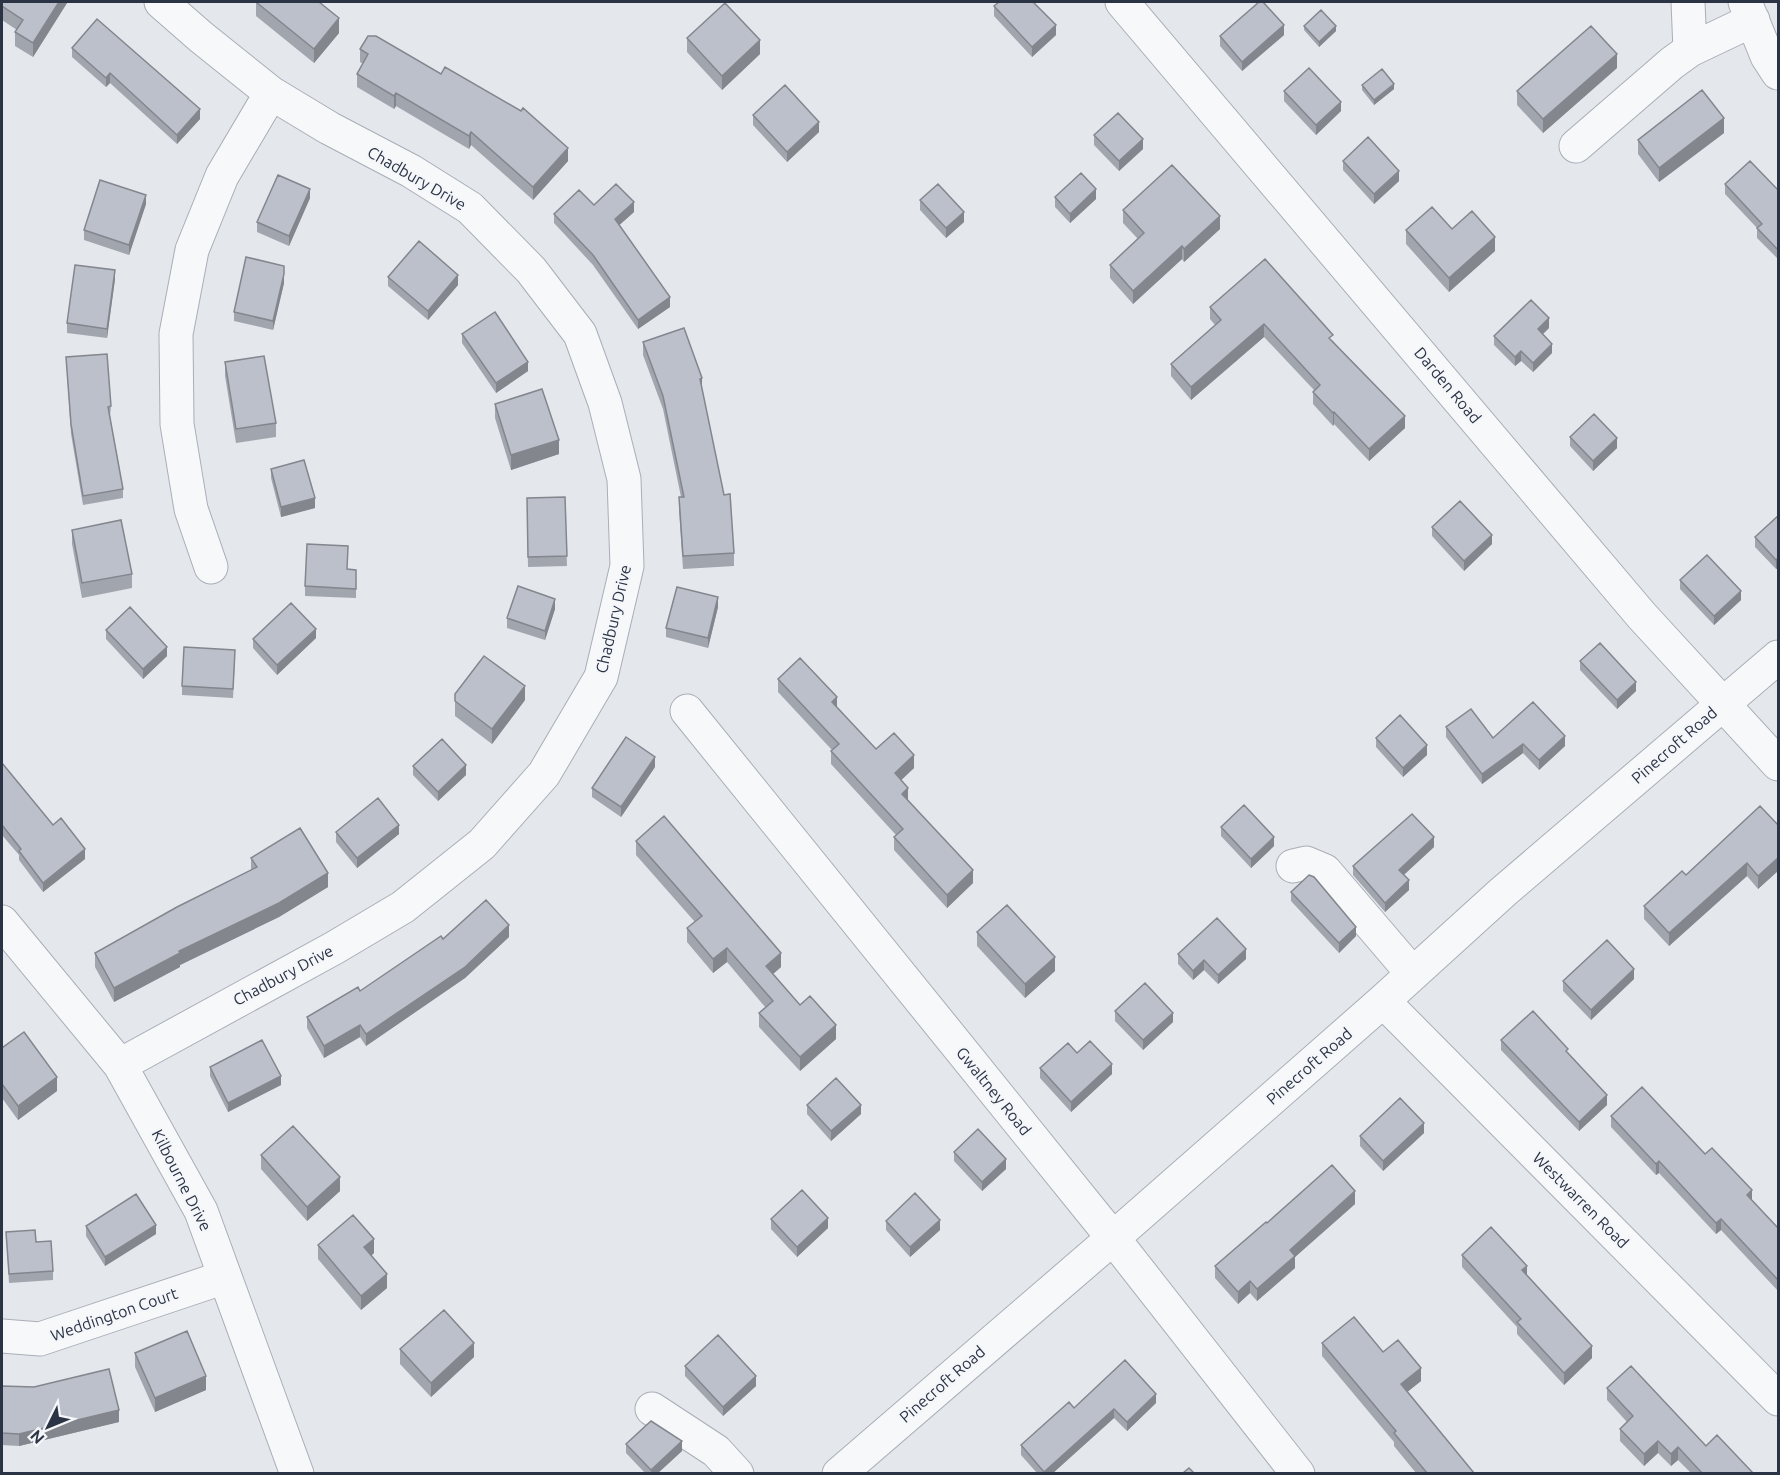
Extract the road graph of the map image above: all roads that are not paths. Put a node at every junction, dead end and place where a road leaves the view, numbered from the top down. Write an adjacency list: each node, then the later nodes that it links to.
1 (161, 2): 7 (street, Chadbury Drive)
2 (1122, 2): 11 (street, Darden Road)
3 (1688, 2): 5 (street)
4 (1749, 11): 5 (street); 6 (street)
5 (1690, 50): 8 (street)
6 (1779, 73)
7 (271, 93): 9 (street); 18 (street, Chadbury Drive)
8 (1576, 146)
9 (211, 567)
10 (1779, 657): 11 (street, Pinecroft Road)
11 (1724, 702): 13 (street, Darden Road); 16 (street, Pinecroft Road)
12 (687, 711): 19 (street, Gwaltney Road)
13 (1779, 764)
14 (1293, 866): 16 (street)
15 (2, 922): 18 (street, Kilbourne Drive)
16 (1413, 974): 17 (street, Pinecroft Road)
17 (1383, 1001): 19 (street, Pinecroft Road); 22 (street, Westwarren Road)
18 (120, 1065): 20 (street, Kilbourne Drive)
19 (1113, 1238): 26 (street, Pinecroft Road); 27 (street, Gwaltney Road)
20 (225, 1277): 21 (street, Weddington Court); 24 (street, Kilbourne Drive)
21 (2, 1336)
22 (1779, 1399)
23 (652, 1409): 25 (street)
24 (297, 1473)
25 (737, 1473)
26 (839, 1473)
27 (1298, 1473)

